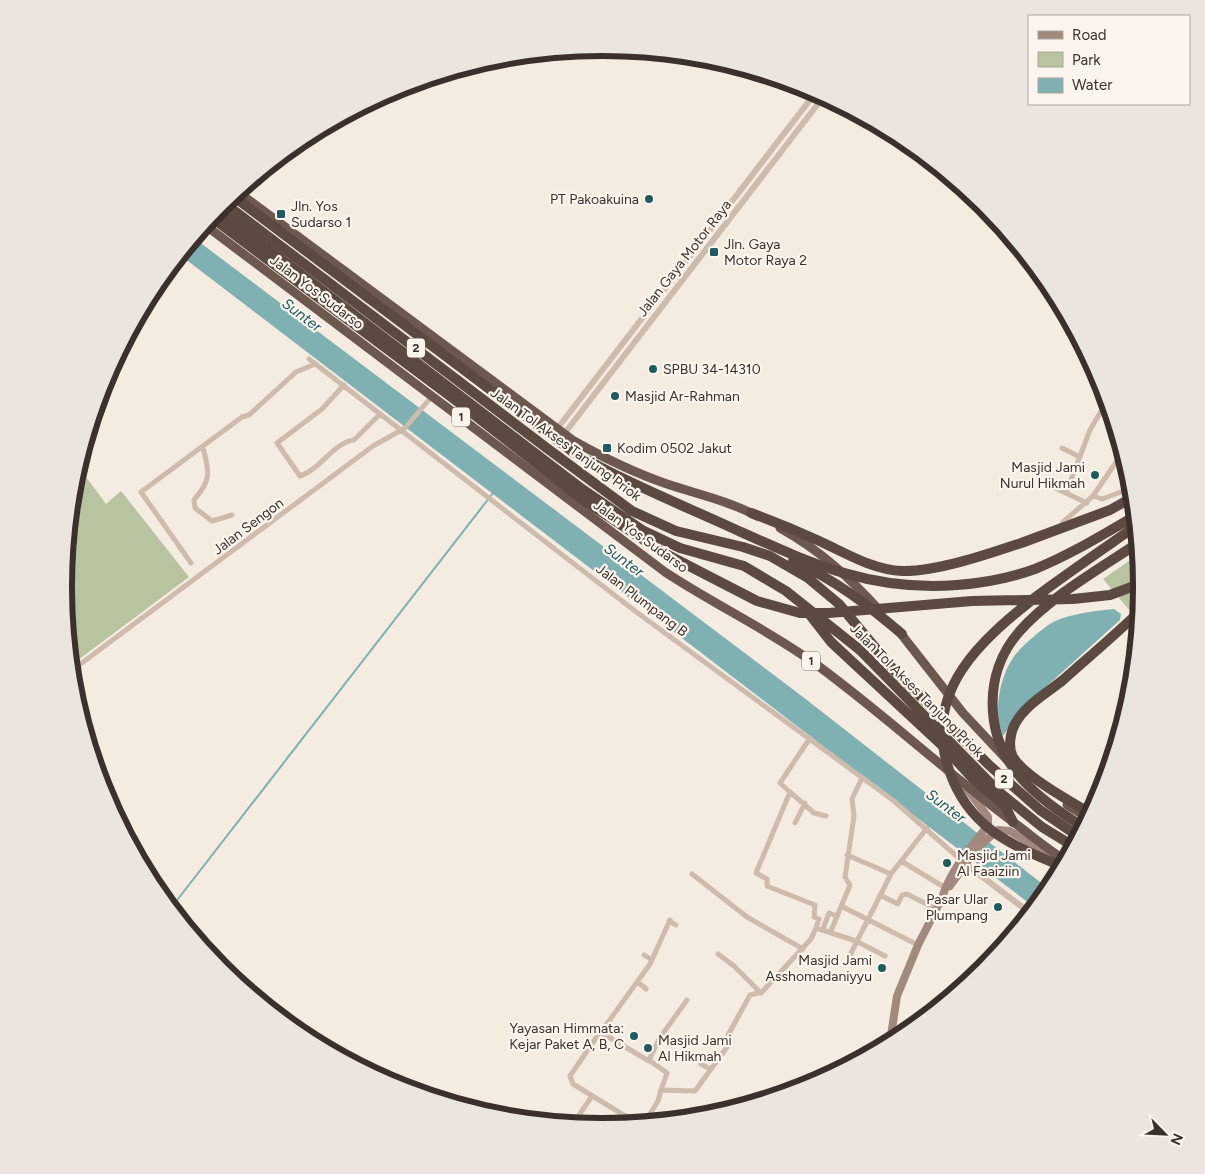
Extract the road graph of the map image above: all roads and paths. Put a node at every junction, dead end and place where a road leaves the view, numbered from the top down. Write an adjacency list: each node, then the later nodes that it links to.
1 (815, 101): 9 (street, Jalan Gaya Motor Raya)
2 (815, 101): 10 (street, Jalan Gaya Motor Raya)
3 (244, 196): 20 (highway)
4 (239, 201): 34 (highway, bridge)
5 (231, 208): 23 (highway, Jalan Tol Akses Tanjung Priok / 2)
6 (224, 215): 23 (highway, Jalan Tol Akses Tanjung Priok / 2)
7 (217, 222): 40 (highway, bridge)
8 (211, 229): 16 (highway, Jalan Yos Sudarso / 1)
9 (705, 237): 10 (street); 14 (street, Jalan Gaya Motor Raya)
10 (711, 242): 15 (street, Jalan Gaya Motor Raya)
11 (309, 359): 12 (street, Jalan Plumpang B)
12 (315, 364): 13 (street, Jalan Plumpang B); 21 (street)
13 (344, 385): 18 (street, Jalan Plumpang B); 18 (street)
14 (591, 386): 15 (street); 20 (street, Jalan Gaya Motor Raya)
15 (597, 391): 20 (street, Jalan Gaya Motor Raya)
16 (433, 395): 19 (street, Jalan Sengon); 47 (highway, Jalan Yos Sudarso / 1)
17 (1102, 408): 24 (street)
18 (380, 414): 19 (street, Jalan Plumpang B)
19 (403, 430): 44 (street, Jalan Sengon); 45 (street, Jalan Plumpang B)
20 (561, 432): 32 (highway)
21 (203, 448): 33 (street); 39 (street)
22 (1062, 448): 24 (street)
23 (544, 453): 38 (highway, Jalan Tol Akses Tanjung Priok / 2); 41 (highway, Jalan Tol Akses Tanjung Priok / 2)
24 (1080, 457): 27 (street)
25 (1117, 460): 29 (street)
26 (1050, 486): 27 (street)
27 (1066, 493): 31 (street)
28 (1125, 495): 29 (street)
29 (1093, 496): 31 (street)
30 (1125, 496): 32 (highway, bridge)
31 (1087, 503): 35 (street)
32 (750, 512): 43 (highway)
33 (232, 515)
34 (1129, 519)
35 (1063, 522)
36 (1130, 530): 67 (highway, bridge)
37 (1132, 547): 55 (highway, bridge)
38 (770, 556): 43 (highway); 57 (highway, Jalan Tol Akses Tanjung Priok / 2)
39 (191, 563)
40 (1133, 586)
41 (801, 602): 53 (highway); 59 (highway, Jalan Tol Akses Tanjung Priok / 2)
42 (1132, 618): 50 (highway)
43 (902, 634): 51 (highway)
44 (78, 666)
45 (810, 738): 46 (street, Jalan Plumpang B); 48 (street)
46 (862, 778): 56 (street, Jalan Plumpang B); 62 (street)
47 (963, 784): 53 (highway, Jalan Yos Sudarso / 1); 58 (main road)
48 (790, 792): 49 (street); 78 (street)
49 (805, 803): 52 (street); 54 (street)
50 (1084, 810)
51 (1082, 814)
52 (826, 816)
53 (1013, 822): 60 (highway, Jalan Yos Sudarso / 1)
54 (795, 823)
55 (1078, 824)
56 (926, 828): 64 (street); 65 (street, Jalan Plumpang B)
57 (1073, 833)
58 (986, 834): 65 (main road); 66 (main road)
59 (1067, 843)
60 (1045, 846): 61 (highway); 63 (highway, Jalan Yos Sudarso / 1)
61 (1062, 853)
62 (847, 855): 69 (street); 72 (street)
63 (1060, 856)
64 (901, 861): 69 (street); 70 (street)
65 (964, 861): 70 (main road); 74 (street)
66 (1057, 861)
67 (1056, 862)
68 (692, 874): 83 (street)
69 (891, 874): 71 (street)
70 (944, 890): 73 (main road)
71 (880, 895): 73 (street); 76 (street)
72 (841, 906): 75 (street); 76 (street)
73 (936, 909): 82 (main road)
74 (1025, 909)
75 (837, 916): 79 (street); 80 (street)
76 (868, 918): 81 (street); 82 (street)
77 (676, 925): 87 (street)
78 (816, 928): 79 (street); 83 (street)
79 (823, 929): 80 (street)
80 (831, 931): 81 (street)
81 (856, 941): 86 (street); 88 (street)
82 (918, 945): 94 (main road)
83 (803, 948): 91 (street)
84 (718, 954): 91 (street)
85 (644, 956): 87 (street)
86 (886, 956)
87 (652, 960): 89 (street)
88 (850, 962)
89 (638, 982): 90 (street); 93 (street)
90 (646, 989)
91 (761, 993): 97 (street)
92 (687, 1000): 95 (street)
93 (601, 1032): 95 (street); 99 (street)
94 (891, 1032)
95 (649, 1062): 98 (street)
96 (701, 1064): 97 (street)
97 (710, 1069): 98 (street)
98 (661, 1090): 101 (street)
99 (592, 1096): 100 (street); 102 (street)
100 (622, 1114): 103 (street); 104 (street)
101 (649, 1116)
102 (578, 1117)
103 (621, 1117)
104 (629, 1117)

